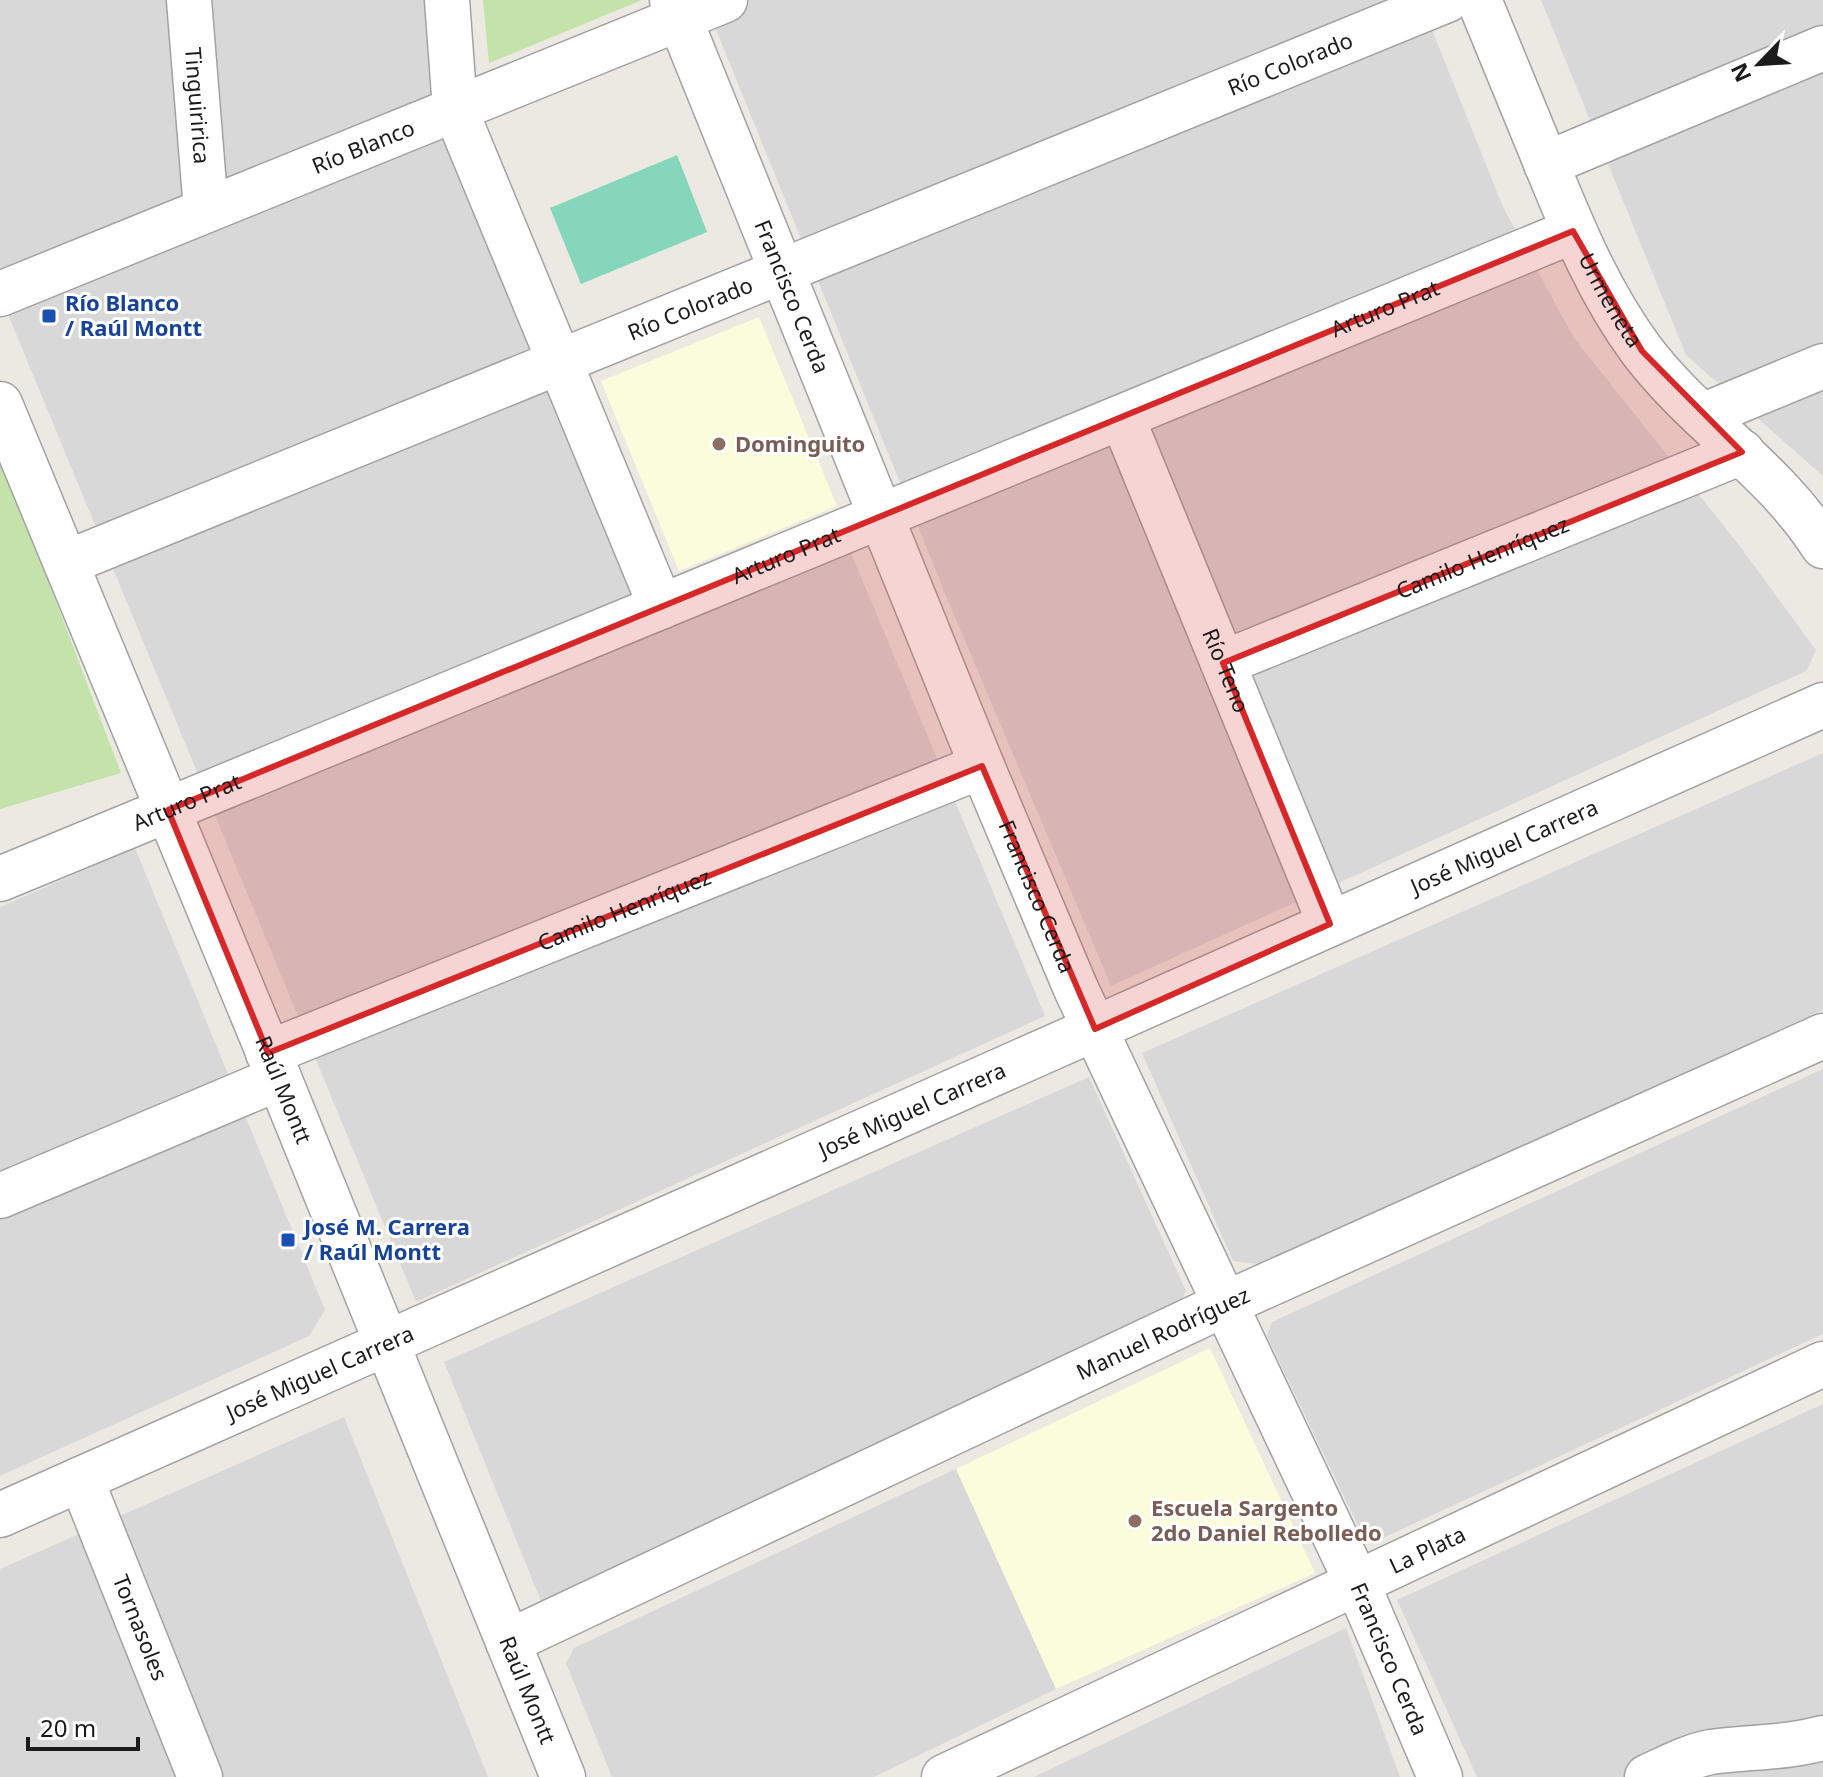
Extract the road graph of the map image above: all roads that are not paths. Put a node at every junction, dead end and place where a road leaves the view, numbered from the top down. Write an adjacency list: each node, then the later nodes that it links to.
1 (189, 0): 10 (street, Tinguiririca)
2 (447, 0): 8 (street)
3 (725, 0): 6 (street, Río Blanco)
4 (1447, 0): 12 (street, Río Colorado)
5 (1479, 0): 9 (street, Urmeneta)
6 (676, 9): 8 (street, Río Blanco); 12 (street, Francisco Cerda)
7 (1823, 48): 9 (street)
8 (455, 109): 10 (street, Río Blanco); 14 (street)
9 (1546, 164): 11 (street, Urmeneta)
10 (206, 210): 13 (street, Río Blanco)
11 (1573, 231): 17 (street, Urmeneta); 18 (street, Arturo Prat)
12 (783, 271): 14 (street, Río Colorado); 20 (street, Francisco Cerda)
13 (0, 294)
14 (560, 362): 22 (street, Río Colorado); 23 (street)
15 (1823, 366): 17 (street)
16 (0, 404): 22 (street, Raúl Montt)
17 (1702, 416): 19 (street, Urmeneta)
18 (1122, 417): 20 (street, Arturo Prat); 24 (street, Río Teno)
19 (1742, 452): 21 (street, Urmeneta); 24 (street, Camilo Henríquez)
20 (881, 516): 23 (street, Arturo Prat); 26 (street, Francisco Cerda)
21 (1823, 546)
22 (66, 563): 27 (street, Raúl Montt)
23 (661, 607): 27 (street, Arturo Prat)
24 (1223, 663): 29 (street, Río Teno)
25 (1823, 705): 29 (street, José Miguel Carrera)
26 (982, 766): 30 (street, Francisco Cerda); 32 (street, Camilo Henríquez)
27 (168, 810): 28 (street, Arturo Prat); 32 (street, Raúl Montt)
28 (0, 879)
29 (1330, 924): 30 (street, José Miguel Carrera)
30 (1095, 1029): 34 (street, Francisco Cerda); 35 (street, José Miguel Carrera)
31 (1823, 1036): 34 (street, Manuel Rodríguez)
32 (273, 1066): 33 (street, Camilo Henríquez); 35 (street, Raúl Montt)
33 (0, 1196)
34 (1225, 1304): 39 (street, Francisco Cerda); 40 (street, Manuel Rodríguez)
35 (386, 1343): 37 (street, José Miguel Carrera); 40 (street, Raúl Montt)
36 (1823, 1364): 39 (street, La Plata)
37 (81, 1479): 38 (street, José Miguel Carrera); 43 (street, Tornasoles)
38 (0, 1515)
39 (1357, 1583): 45 (street, La Plata); 46 (street, Francisco Cerda)
40 (508, 1642): 44 (street, Raúl Montt)
41 (1823, 1738): 42 (street)
42 (1716, 1765): 47 (street)
43 (200, 1777)
44 (563, 1777)
45 (944, 1777)
46 (1440, 1777)
47 (1647, 1777)

